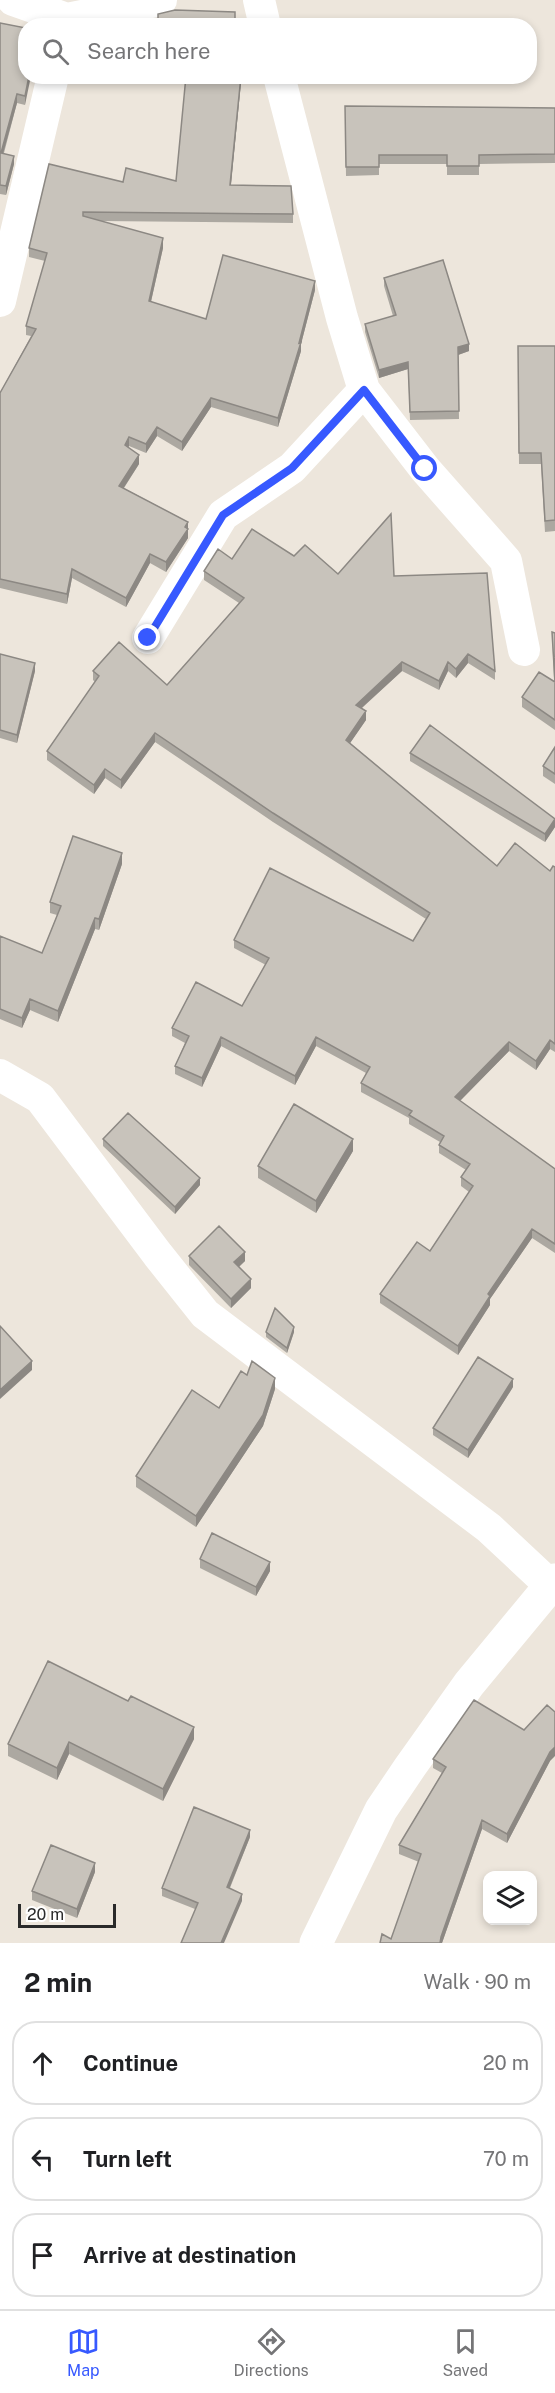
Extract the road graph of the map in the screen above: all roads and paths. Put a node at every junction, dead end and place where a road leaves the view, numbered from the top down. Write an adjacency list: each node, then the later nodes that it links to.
1 (12, 0): 4 (street)
2 (161, 0): 5 (street)
3 (259, 0): 6 (street)
4 (56, 18)
5 (83, 18)
6 (263, 18)
7 (50, 84): 9 (street)
8 (281, 84): 10 (street)
9 (0, 301)
10 (364, 390): 11 (street); 12 (street)
11 (148, 638)
12 (524, 650)
13 (0, 1075): 14 (street)
14 (552, 1582): 15 (street)
15 (316, 1943)

